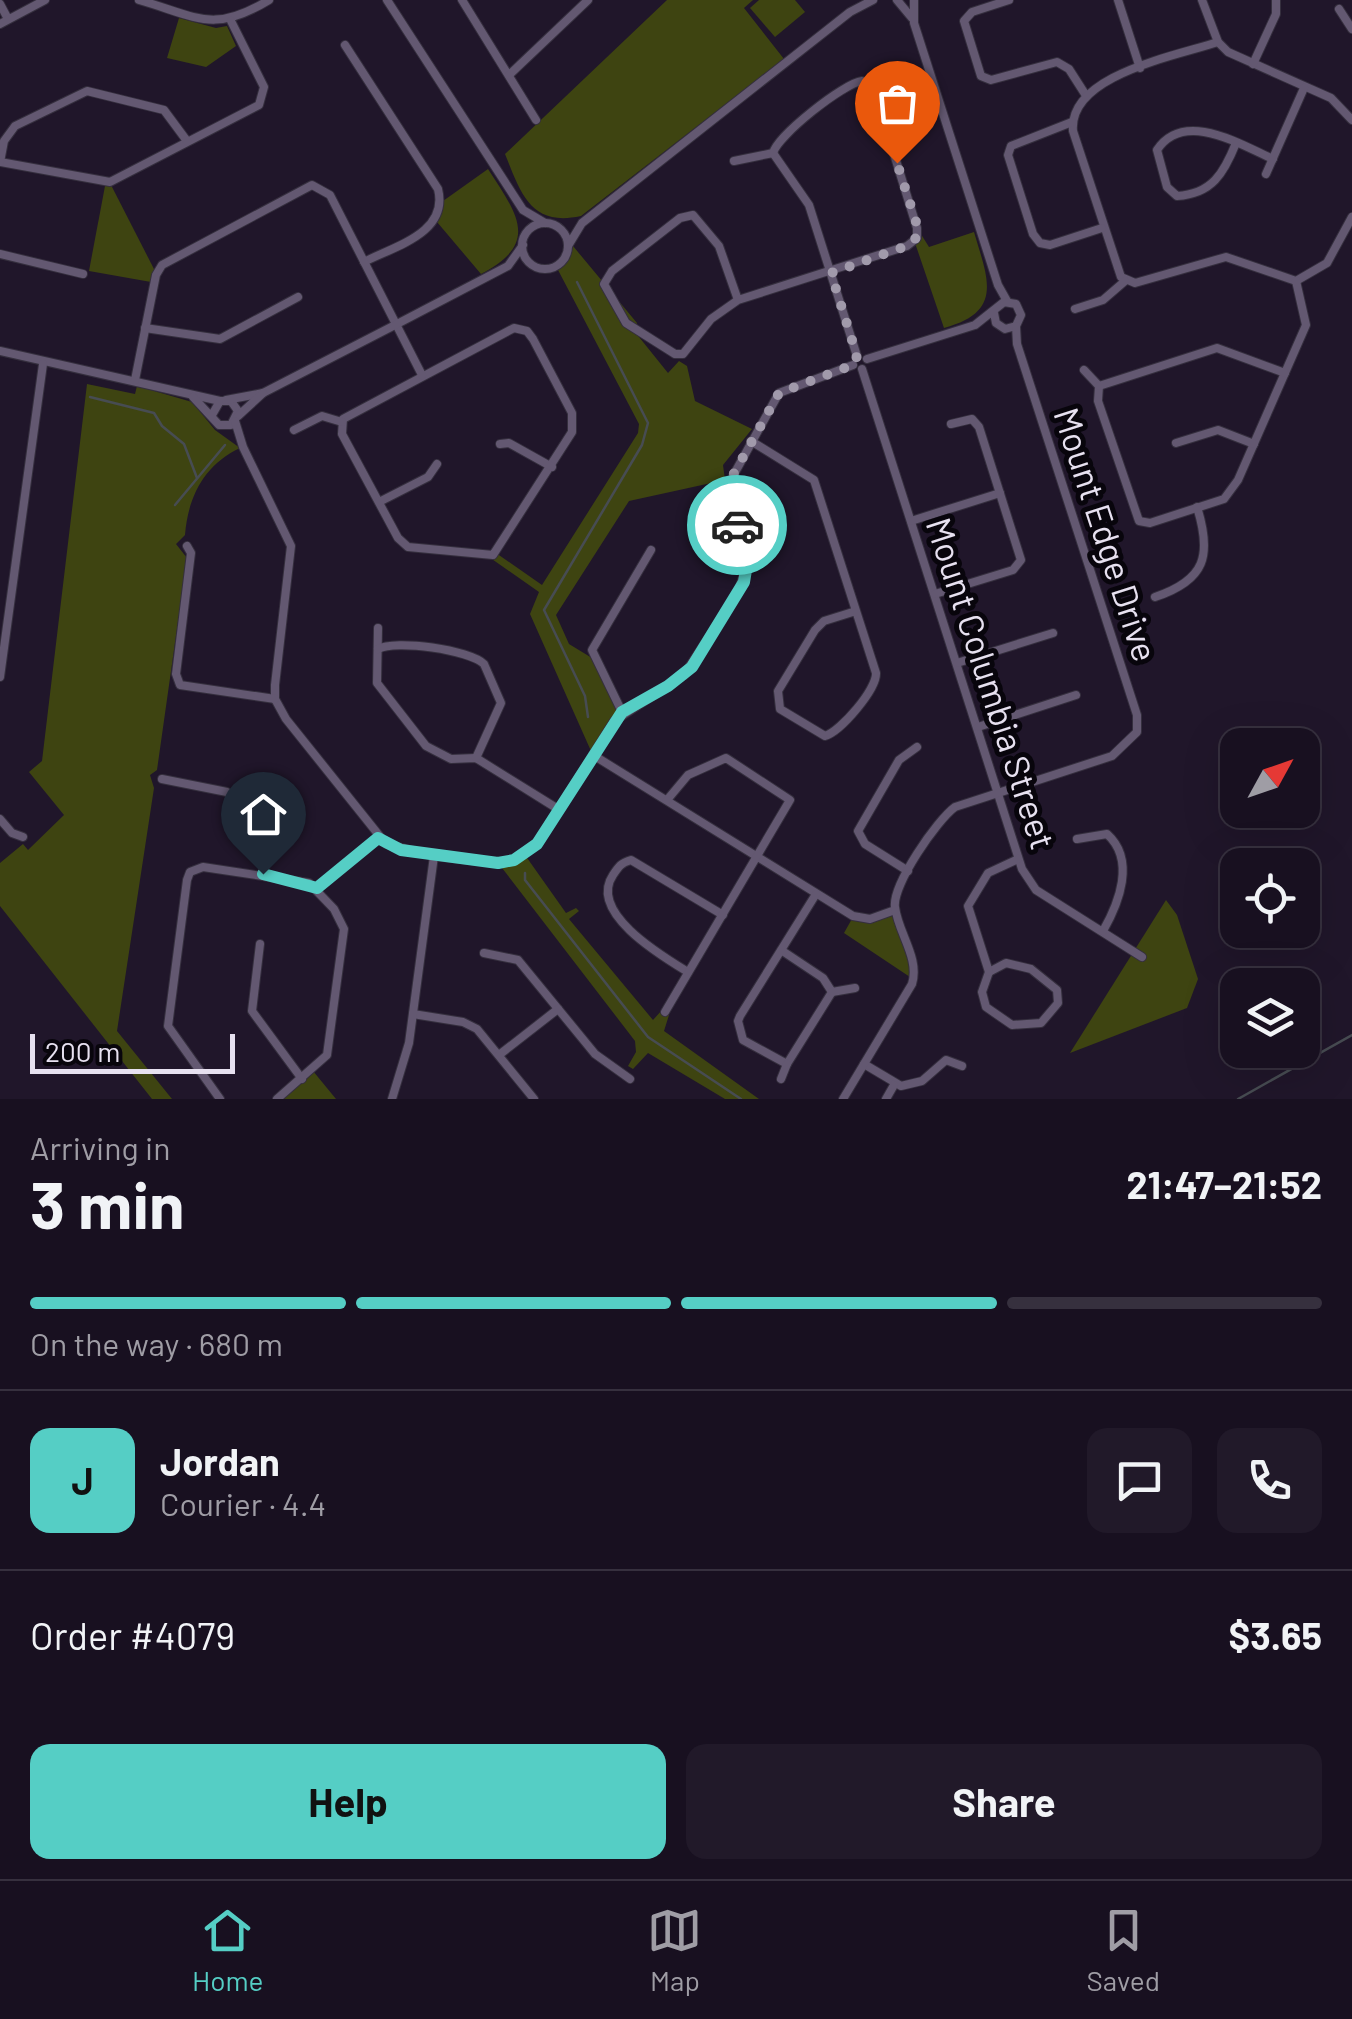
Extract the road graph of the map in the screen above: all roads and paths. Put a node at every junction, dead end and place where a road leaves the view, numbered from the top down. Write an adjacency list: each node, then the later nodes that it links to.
1 (45, 0): 20 (street)
2 (139, 0): 19 (street)
3 (269, 0): 19 (street)
4 (387, 0): 39 (street)
5 (462, 0): 26 (street)
6 (588, 0): 26 (street)
7 (860, 0): 17 (street)
8 (873, 0): 17 (street)
9 (899, 0): 18 (street, Mount Edge Drive)
10 (914, 0): 18 (street, Mount Edge Drive)
11 (1009, 0): 28 (street)
12 (1118, 0): 25 (street)
13 (1202, 0): 22 (street)
14 (1276, 0): 24 (street)
15 (0, 4): 20 (street)
16 (1338, 9): 21 (street)
17 (850, 12): 41 (street)
18 (912, 18): 56 (street, Mount Edge Drive)
19 (231, 21): 32 (street)
20 (4, 22)
21 (1352, 29)
22 (1218, 42): 24 (street); 25 (street)
23 (345, 45): 49 (street)
24 (1254, 64): 27 (street)
25 (1140, 68): 28 (street)
26 (509, 74): 29 (street)
27 (1304, 88): 30 (street); 35 (street)
28 (1085, 94): 31 (street)
29 (536, 120)
30 (1352, 120)
31 (1072, 122): 44 (street); 44 (street)
32 (187, 141): 36 (street); 36 (street)
33 (1236, 143): 33 (street); 35 (street)
34 (773, 153): 37 (street); 52 (street); 52 (street)
35 (1273, 159): 38 (street)
36 (0, 162)
37 (734, 162)
38 (1266, 174)
39 (523, 210): 42 (street); 45 (street)
40 (1352, 216): 55 (street)
41 (582, 223): 43 (street); 47 (street)
42 (545, 224): 43 (street); 45 (street)
43 (556, 226): 47 (street)
44 (1102, 228): 54 (street)
45 (526, 234): 46 (street)
46 (523, 245): 50 (street); 51 (street)
47 (568, 246): 51 (street)
48 (0, 254): 53 (street)
49 (364, 262): 62 (street); 66 (street)
50 (508, 266): 51 (street); 62 (street)
51 (534, 266)
52 (831, 273): 58 (street); 69 (street)
53 (83, 274)
54 (1126, 281): 55 (street); 61 (street)
55 (1296, 282): 74 (street)
56 (998, 285): 59 (street, Mount Edge Drive); 60 (street, Mount Edge Drive)
57 (298, 298): 66 (street)
58 (738, 300): 58 (street)
59 (1007, 301): 60 (street); 64 (street, Mount Edge Drive)
60 (996, 309): 63 (street); 65 (street, Mount Edge Drive)
61 (1075, 309)
62 (397, 324): 75 (street); 78 (street)
63 (974, 326): 65 (street); 70 (street)
64 (1016, 326): 65 (street); 67 (street, Mount Edge Drive)
65 (1002, 327): 67 (street, Mount Edge Drive)
66 (146, 328): 76 (street)
67 (1017, 344): 118 (street, Mount Edge Drive)
68 (0, 352): 71 (street)
69 (855, 360): 70 (street); 72 (street); 87 (street)
70 (867, 360): 72 (street)
71 (43, 364): 76 (street); 101 (street)
72 (862, 370): 97 (street, Mount Columbia Street)
73 (1084, 370): 77 (street)
74 (1285, 373): 77 (street); 90 (street)
75 (422, 375): 83 (street); 93 (street)
76 (135, 380): 79 (street)
77 (1099, 386): 96 (street)
78 (263, 393): 80 (street); 82 (street)
79 (193, 396): 80 (street); 81 (street)
80 (223, 400): 81 (street); 82 (street)
81 (212, 415): 85 (street)
82 (236, 418): 85 (street); 91 (street)
83 (342, 422): 86 (street); 95 (street)
84 (951, 424): 94 (street)
85 (225, 426): 91 (street)
86 (294, 430)
87 (752, 441): 104 (street); 112 (street)
88 (1176, 443): 90 (street)
89 (500, 444): 93 (street)
90 (1254, 444): 96 (street)
91 (243, 447): 111 (street)
92 (437, 464): 95 (street)
93 (552, 467): 95 (street)
94 (1000, 492): 97 (street); 102 (street)
95 (378, 502)
96 (1198, 507): 103 (street)
97 (912, 521): 102 (street, Mount Columbia Street)
98 (186, 546): 111 (street)
99 (651, 550): 112 (street)
100 (0, 558): 101 (street)
101 (14, 560): 109 (street)
102 (935, 594): 108 (street, Mount Columbia Street)
103 (1155, 597)
104 (856, 611): 104 (street)
105 (378, 628): 107 (street)
106 (1053, 632): 108 (street)
107 (378, 648): 116 (street); 116 (street)
108 (957, 663): 113 (street, Mount Columbia Street)
109 (0, 677)
110 (1076, 695): 113 (street)
111 (275, 700): 123 (street)
112 (622, 712): 115 (street)
113 (978, 728): 118 (street, Mount Columbia Street)
114 (917, 747): 128 (street)
115 (593, 755): 119 (street); 120 (street)
116 (476, 758): 120 (street)
117 (162, 779): 129 (street)
118 (999, 792): 127 (street, Mount Columbia Street); 128 (street)
119 (667, 800): 126 (street); 126 (street)
120 (558, 809): 125 (street)
121 (0, 819): 122 (street)
122 (23, 837)
123 (378, 838): 125 (street); 130 (street)
124 (1076, 839): 134 (street)
125 (434, 856): 145 (street)
126 (758, 858): 131 (street); 133 (street)
127 (1018, 859): 134 (street, Mount Columbia Street); 140 (street)
128 (908, 871): 132 (street)
129 (263, 874): 130 (street); 154 (street)
130 (317, 888): 150 (street)
131 (816, 894): 132 (street); 136 (street)
132 (895, 910): 148 (street)
133 (723, 915): 139 (street); 139 (street)
134 (1104, 931): 138 (street, Mount Columbia Street)
135 (260, 944): 150 (street)
136 (781, 950): 142 (street); 147 (street)
137 (484, 953): 143 (street)
138 (1142, 958)
139 (688, 972): 144 (street)
140 (989, 972): 140 (street)
141 (855, 988): 142 (street)
142 (832, 992): 147 (street)
143 (558, 1010): 146 (street); 151 (street)
144 (665, 1012)
145 (413, 1014): 146 (street); 156 (street)
146 (499, 1055): 157 (street)
147 (787, 1064): 152 (street)
148 (864, 1064): 153 (street); 158 (street)
149 (962, 1066): 153 (street)
150 (302, 1079): 155 (street)
151 (630, 1079)
152 (781, 1079)
153 (894, 1084): 159 (street)
154 (220, 1099)
155 (277, 1099)
156 (392, 1099)
157 (534, 1099)
158 (842, 1099)
159 (886, 1099)

